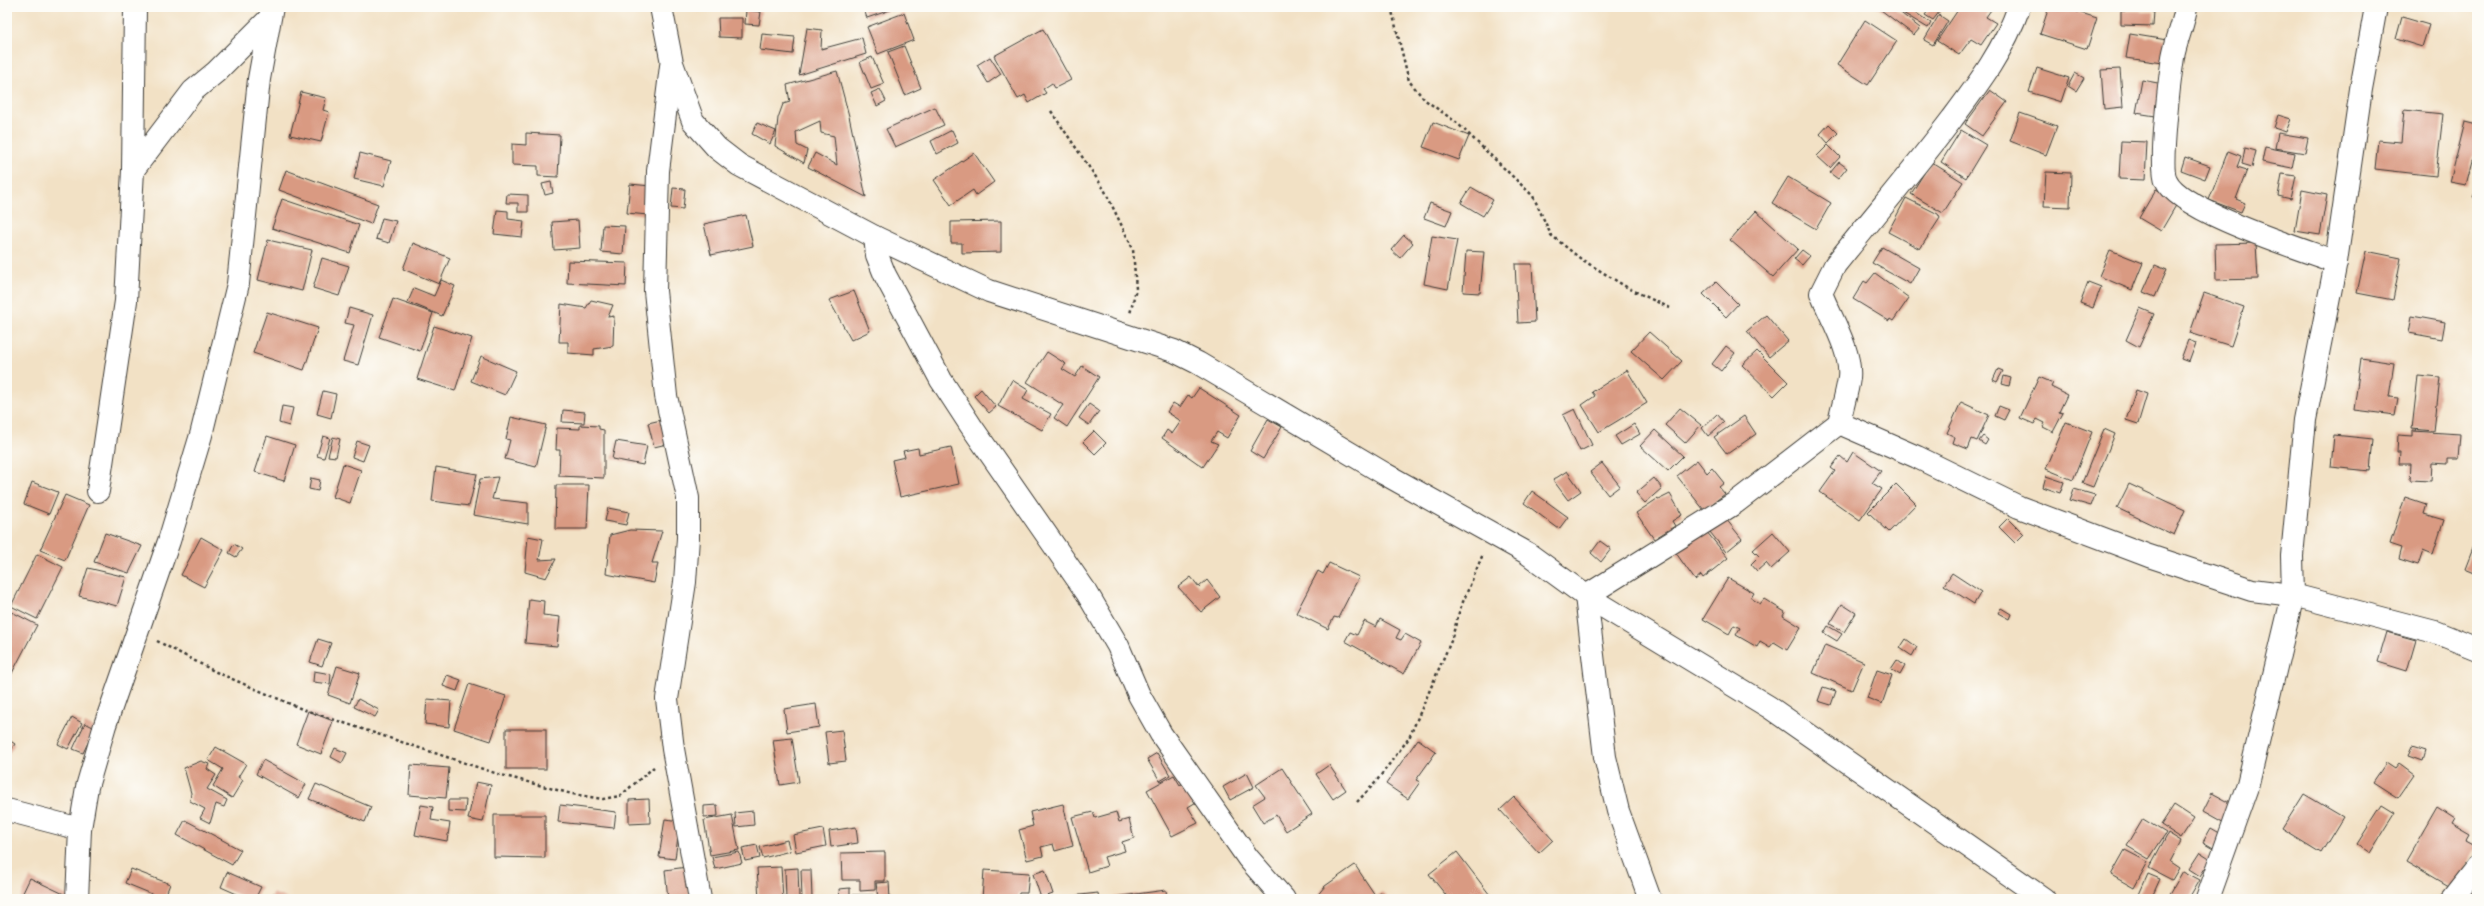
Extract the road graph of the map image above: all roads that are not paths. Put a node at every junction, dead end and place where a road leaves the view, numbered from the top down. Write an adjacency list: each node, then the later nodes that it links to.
1 (135, 7): 8 (street)
2 (661, 7): 7 (street)
3 (2019, 7): 11 (street)
4 (2186, 7): 10 (street)
5 (2376, 7): 10 (street)
6 (270, 14): 8 (street); 17 (street)
7 (672, 63): 9 (street); 20 (street)
8 (133, 170): 12 (street)
9 (875, 237): 14 (street); 21 (street)
10 (2336, 262): 13 (street)
11 (1839, 423): 13 (street); 14 (street)
12 (98, 491)
13 (2293, 595): 15 (street); 24 (street)
14 (1586, 596): 22 (street); 23 (street)
15 (2477, 649)
16 (7, 810): 17 (street)
17 (80, 829): 19 (street)
18 (2477, 867): 25 (street)
19 (77, 899)
20 (700, 899)
21 (1284, 899)
22 (1650, 899)
23 (2044, 899)
24 (2207, 899)
25 (2452, 899)

